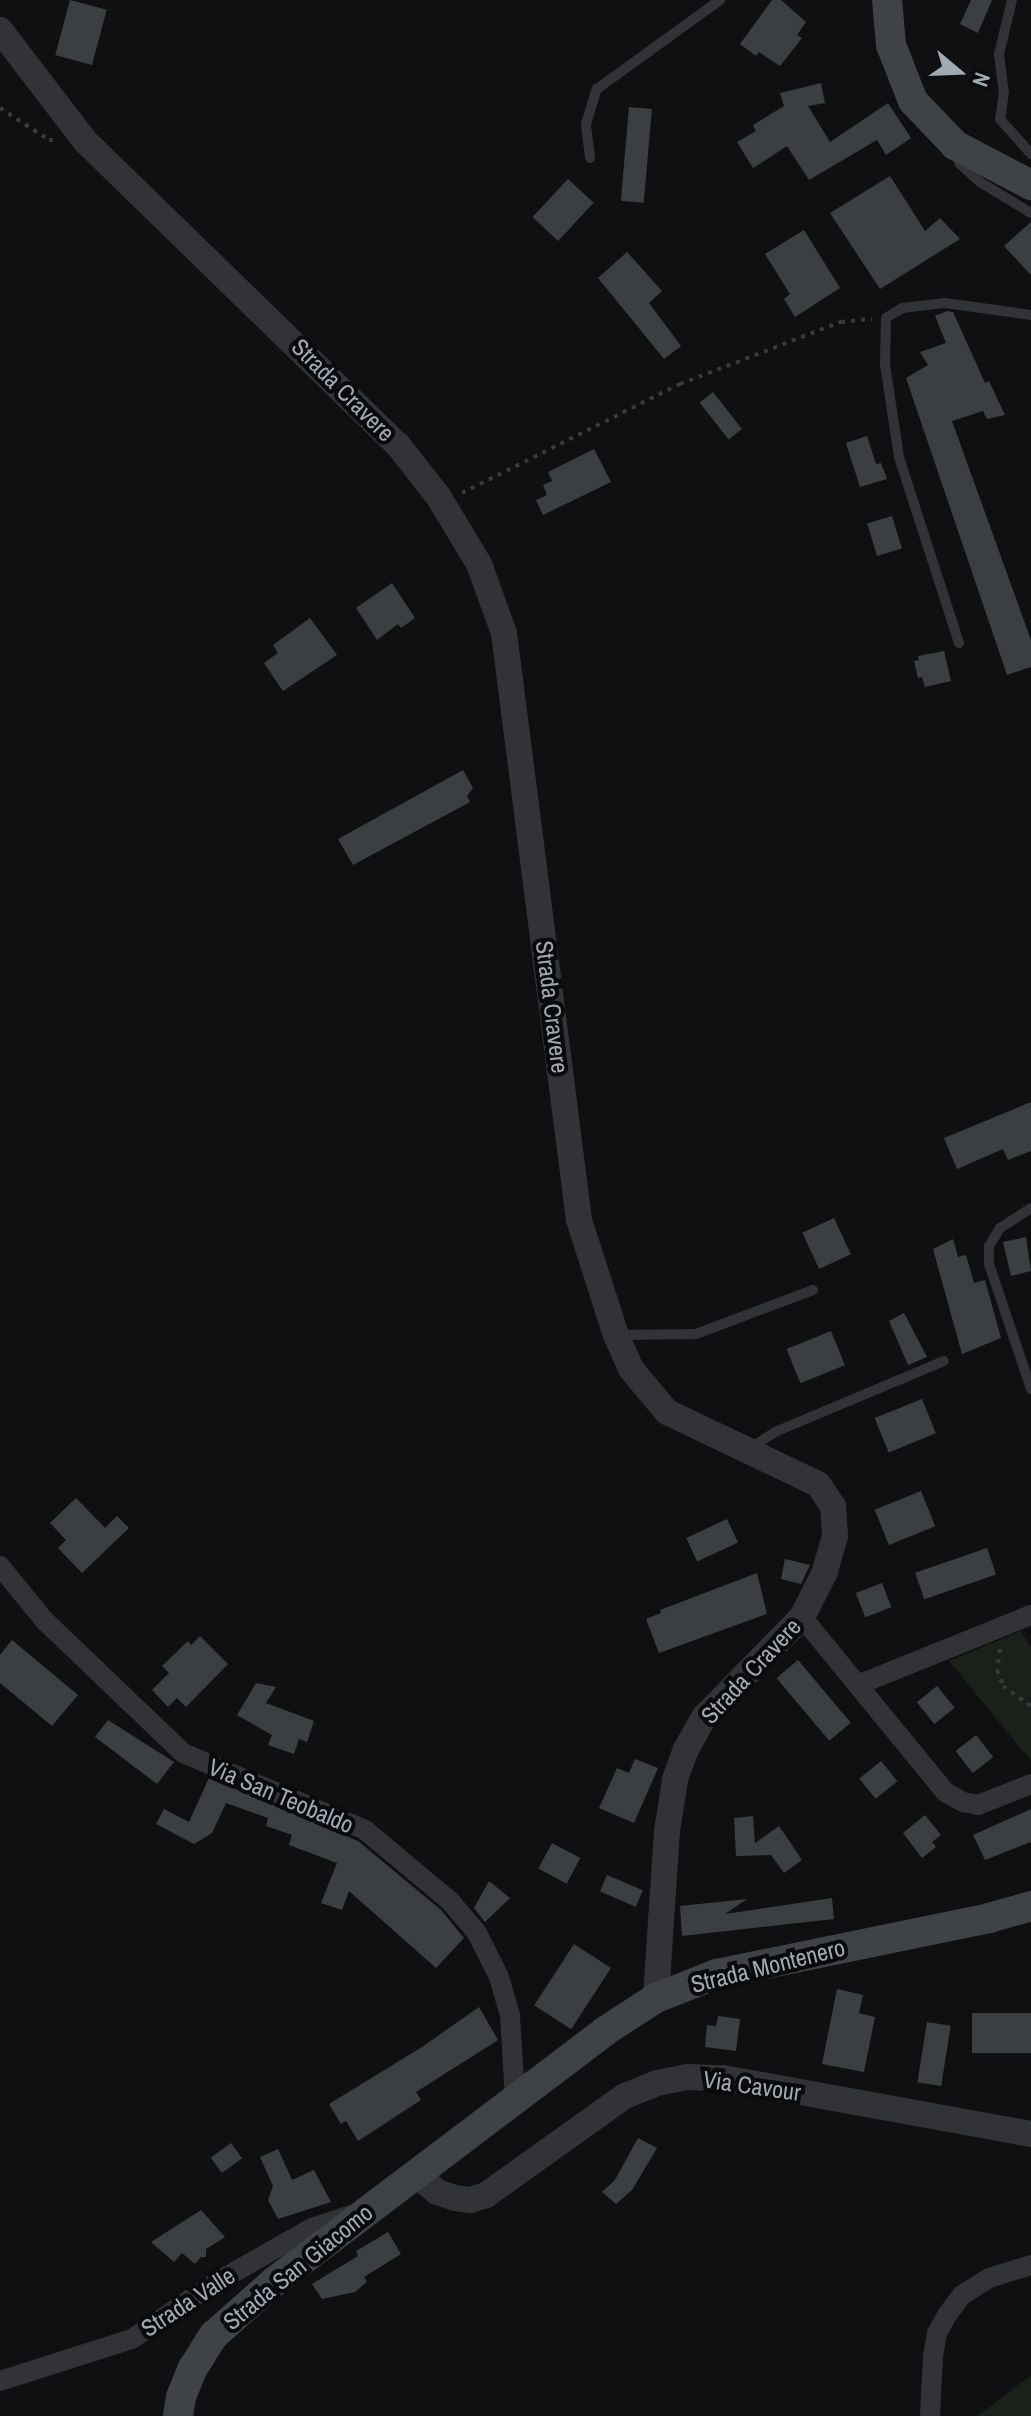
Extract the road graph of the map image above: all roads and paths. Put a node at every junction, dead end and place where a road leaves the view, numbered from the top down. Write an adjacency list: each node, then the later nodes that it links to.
1 (720, 0): 9 (lane)
2 (887, 0): 7 (main road)
3 (1012, 0): 8 (lane)
4 (0, 30): 6 (street, Strada Cravere)
5 (0, 108): 6 (path)
6 (86, 142): 14 (street, Strada Cravere)
7 (955, 145): 10 (main road); 11 (lane)
8 (1031, 154)
9 (590, 158)
10 (1031, 185)
11 (1031, 213)
12 (1031, 315): 13 (lane)
13 (886, 318): 14 (path); 15 (lane)
14 (442, 503): 18 (street, Strada Cravere)
15 (959, 643)
16 (1031, 1208): 20 (lane)
17 (813, 1290): 18 (lane)
18 (616, 1335): 21 (street, Strada Cravere)
19 (944, 1361): 21 (lane)
20 (1031, 1389)
21 (748, 1450): 24 (street, Strada Cravere)
22 (0, 1566): 31 (street, Via San Teobaldo)
23 (1031, 1615): 25 (street)
24 (802, 1617): 26 (street); 30 (street, Strada Cravere)
25 (995, 1630): 26 (street); 27 (path)
26 (860, 1684): 28 (street)
27 (1031, 1706)
28 (1031, 1784)
29 (1031, 1906): 30 (main road, Strada Montenero)
30 (656, 1998): 31 (main road, Strada Montenero)
31 (515, 2100): 33 (main road, Strada Montenero)
32 (1031, 2134): 33 (street, Via Cavour)
33 (417, 2175): 34 (main road, Strada San Giacomo)
34 (370, 2208): 36 (street, Strada Valle); 37 (main road, Strada San Giacomo)
35 (1031, 2265): 38 (street)
36 (0, 2381)
37 (178, 2416)
38 (930, 2416)

